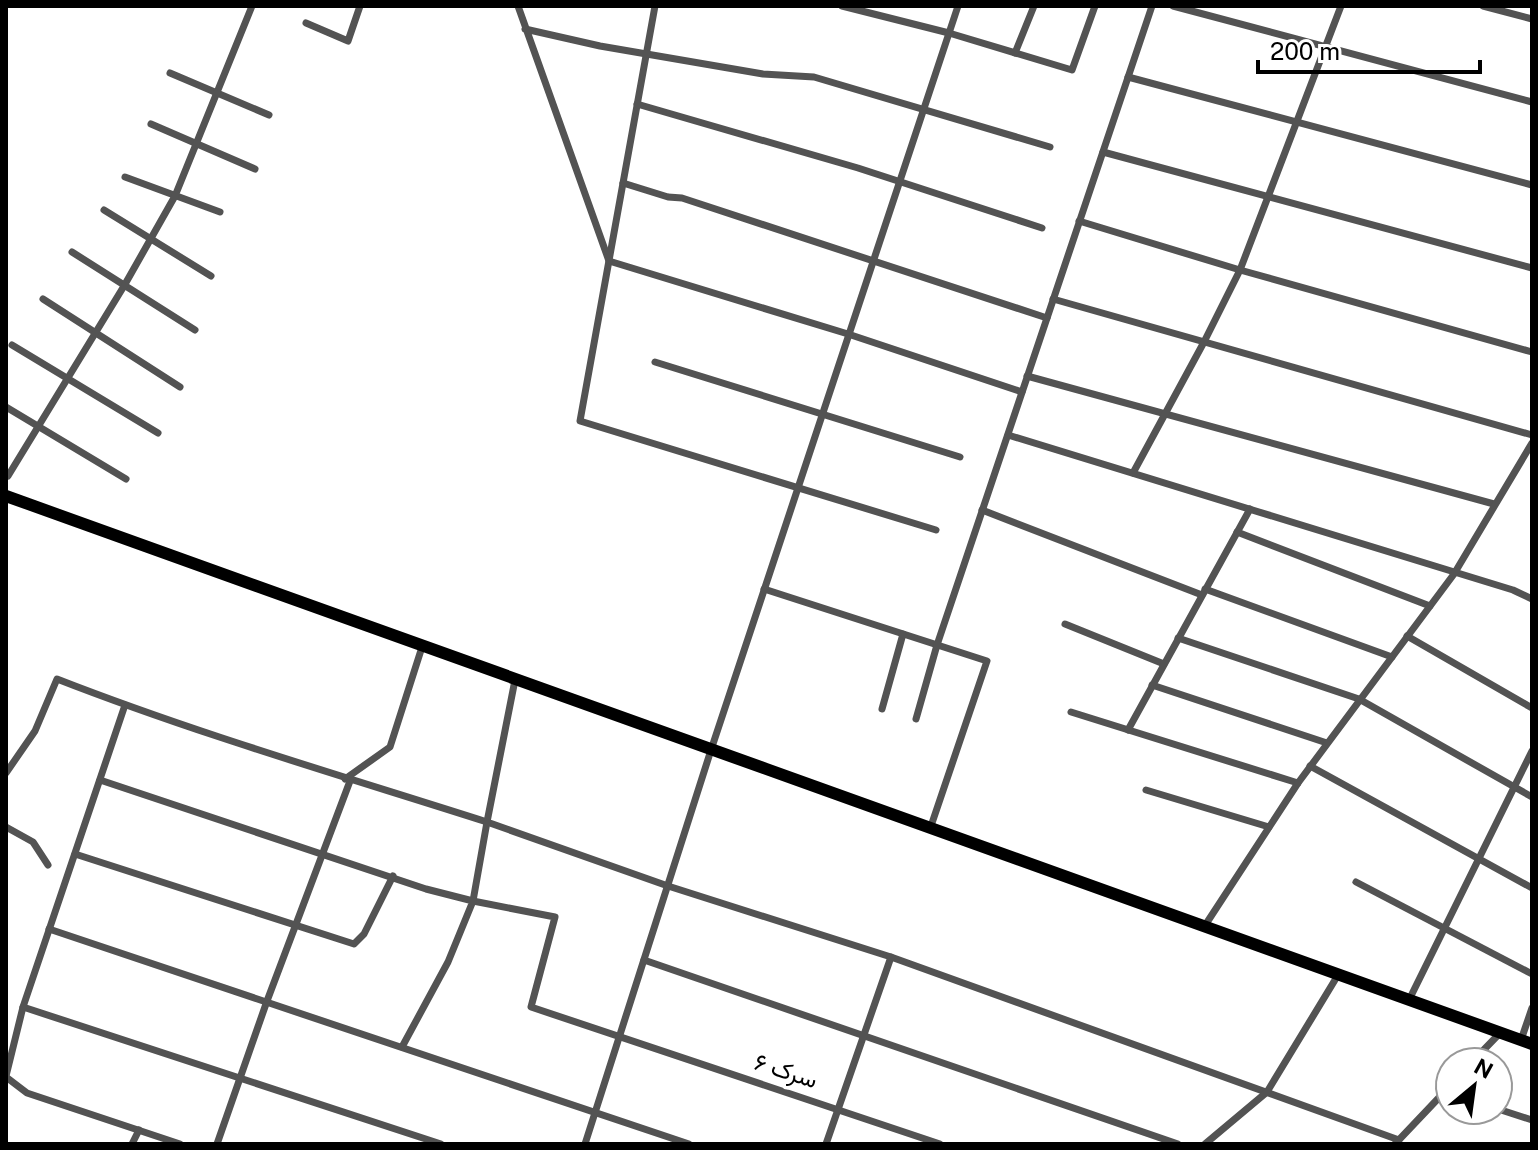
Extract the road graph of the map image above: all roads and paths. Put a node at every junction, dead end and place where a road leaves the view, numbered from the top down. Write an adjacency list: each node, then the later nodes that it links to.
1 (360, 6): 14 (street)
2 (518, 6): 15 (street)
3 (655, 6): 19 (street)
4 (842, 6): 16 (street)
5 (958, 6): 16 (street)
6 (1034, 6): 18 (street)
7 (1095, 6): 18 (street)
8 (1152, 6): 21 (street)
9 (1173, 6): 17 (street)
10 (1341, 6): 17 (street)
11 (1483, 6): 13 (street)
12 (250, 7): 22 (street)
13 (1532, 19)
14 (306, 23)
15 (525, 29): 19 (street); 46 (street)
16 (949, 33): 18 (street); 25 (street)
17 (1325, 47): 23 (street); 27 (street)
18 (1015, 53)
19 (646, 54): 24 (street); 25 (street)
20 (170, 73): 22 (street)
21 (1128, 77): 27 (street); 31 (street)
22 (218, 94): 26 (street); 29 (street)
23 (1532, 102)
24 (637, 104): 34 (street); 35 (street)
25 (924, 108): 30 (street); 34 (street)
26 (269, 115)
27 (1296, 123): 36 (street); 38 (street)
28 (151, 124): 29 (street)
29 (198, 144): 32 (street); 37 (street)
30 (1050, 147)
31 (1103, 152): 38 (street); 41 (street)
32 (255, 169)
33 (125, 177): 37 (street)
34 (899, 182): 42 (street); 45 (street)
35 (623, 183): 45 (street); 46 (street)
36 (1532, 185)
37 (175, 196): 40 (street); 43 (street)
38 (1268, 196): 47 (street); 48 (street)
39 (104, 210): 43 (street)
40 (220, 212)
41 (1079, 221): 48 (street); 52 (street)
42 (1042, 228)
43 (152, 239): 49 (street); 50 (street)
44 (72, 252): 50 (street)
45 (873, 259): 53 (street); 56 (street)
46 (609, 261): 56 (street); 77 (street)
47 (1532, 268)
48 (1240, 270): 57 (street); 59 (street)
49 (211, 276)
50 (124, 286): 54 (street); 55 (street)
51 (43, 299): 55 (street)
52 (1053, 299): 53 (street); 57 (street)
53 (1047, 318): 61 (street)
54 (195, 330)
55 (96, 332): 62 (street); 63 (street)
56 (848, 334): 64 (street); 66 (street)
57 (1204, 342): 67 (street); 71 (street)
58 (12, 345): 62 (street)
59 (1532, 352)
60 (655, 362): 66 (street)
61 (1027, 376): 64 (street); 67 (street)
62 (68, 380): 68 (street); 69 (street)
63 (180, 387)
64 (1022, 392): 70 (street)
65 (6, 407): 68 (street)
66 (822, 413): 73 (street); 77 (street)
67 (1164, 413): 74 (street); 79 (street)
68 (38, 429): 75 (street); 76 (street)
69 (158, 433)
70 (1008, 435): 74 (street); 81 (street)
71 (1532, 435)
72 (1532, 443): 79 (street)
73 (960, 457)
74 (1133, 473): 80 (street)
75 (8, 476)
76 (126, 479)
77 (798, 487): 82 (street); 85 (street)
78 (6, 496): 94 (main road)
79 (1494, 504): 84 (street)
80 (1250, 509): 83 (street); 84 (street)
81 (982, 510): 86 (street); 93 (street)
82 (936, 530)
83 (1237, 532): 86 (street); 88 (street)
84 (1454, 574): 87 (street); 88 (street)
85 (764, 589): 90 (street); 107 (street)
86 (1204, 592): 92 (street); 95 (street)
87 (1532, 599)
88 (1430, 606): 91 (street)
89 (1065, 624): 96 (street)
90 (903, 634): 93 (street); 102 (street)
91 (1407, 636): 95 (street); 101 (street)
92 (1178, 638): 96 (street); 99 (street)
93 (937, 645): 104 (street); 120 (street)
94 (422, 647): 97 (main road); 112 (street)
95 (1392, 657): 99 (street)
96 (1164, 664): 98 (street)
97 (515, 680): 107 (main road); 117 (street)
98 (1152, 685): 105 (street); 106 (street)
99 (1359, 699): 106 (street); 114 (street)
100 (125, 705): 110 (street); 111 (street); 112 (street)
101 (1532, 708)
102 (882, 709)
103 (1071, 712): 105 (street)
104 (916, 719)
105 (1128, 730): 113 (street)
106 (1327, 743): 109 (street)
107 (711, 750): 120 (main road); 127 (street)
108 (1532, 751): 114 (street)
109 (1310, 766): 113 (street); 123 (street)
110 (6, 773)
111 (100, 780): 121 (street); 122 (street)
112 (348, 780): 117 (street); 122 (street)
113 (1298, 783): 119 (street)
114 (1514, 787): 116 (street); 123 (street)
115 (1146, 790): 119 (street)
116 (1532, 797)
117 (487, 822): 127 (street); 129 (street)
118 (6, 827): 124 (street)
119 (1269, 827): 131 (street)
120 (930, 829): 131 (main road)
121 (75, 854): 130 (street); 133 (street)
122 (323, 854): 125 (street); 130 (street)
123 (1479, 858): 128 (street); 132 (street)
124 (48, 865)
125 (393, 876): 129 (street); 130 (street)
126 (1356, 882): 132 (street)
127 (668, 886): 134 (street); 135 (street)
128 (1532, 888)
129 (473, 901): 144 (street, سرک ۶); 147 (street)
130 (294, 926): 139 (street)
131 (1204, 927): 137 (main road)
132 (1445, 927): 136 (street); 138 (street)
133 (49, 929): 139 (street); 140 (street)
134 (891, 957): 143 (street); 150 (street)
135 (644, 960): 143 (street); 144 (street)
136 (1532, 974)
137 (1338, 975): 138 (main road); 150 (street)
138 (1409, 1000): 142 (main road)
139 (267, 1001): 147 (street); 149 (street)
140 (23, 1007): 148 (street); 149 (street)
141 (1532, 1008): 145 (street)
142 (1501, 1032): 145 (main road); 146 (street)
143 (865, 1034): 152 (street); 164 (street)
144 (619, 1038): 152 (street, سرک ۶); 153 (street)
145 (1527, 1042)
146 (1487, 1046)
147 (402, 1047): 153 (street)
148 (6, 1074): 154 (street)
149 (241, 1077): 158 (street); 159 (street)
150 (1267, 1092): 155 (street); 165 (street)
151 (1434, 1103): 155 (street)
152 (838, 1109): 162 (street); 163 (street, سرک ۶)
153 (596, 1112): 160 (street); 161 (street)
154 (139, 1130): 156 (street); 157 (street)
155 (1397, 1142)
156 (132, 1144)
157 (180, 1144)
158 (217, 1144)
159 (441, 1144)
160 (585, 1144)
161 (689, 1144)
162 (826, 1144)
163 (940, 1144)
164 (1178, 1144)
165 (1205, 1144)

